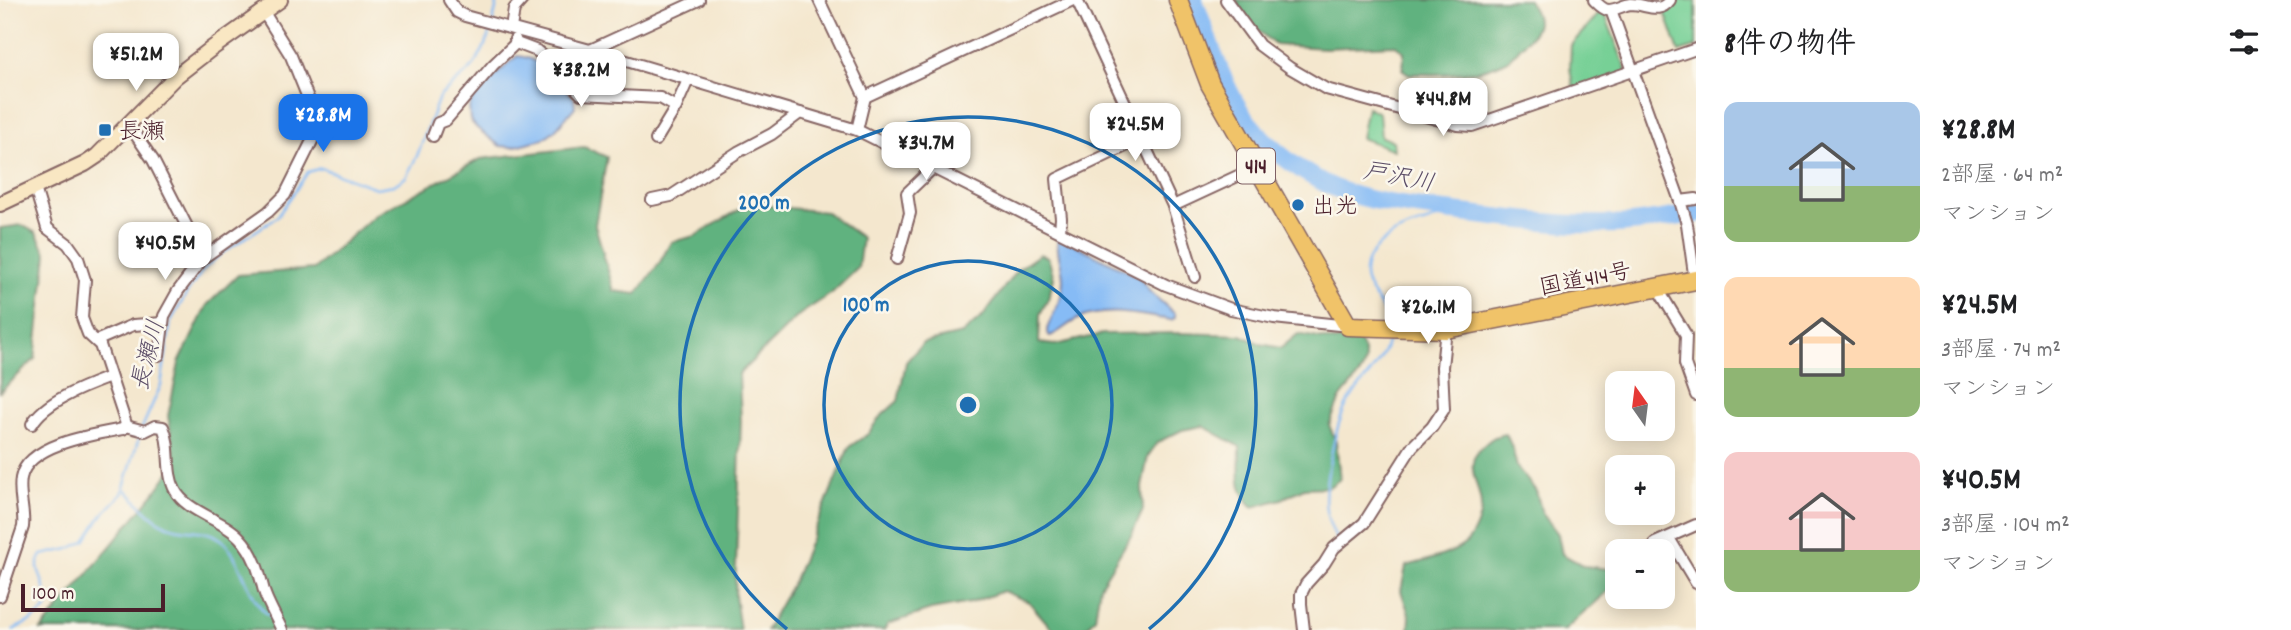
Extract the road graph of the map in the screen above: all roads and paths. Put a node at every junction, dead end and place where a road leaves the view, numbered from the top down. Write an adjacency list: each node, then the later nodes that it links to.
1 (280, 0): 12 (main road)
2 (449, 0): 13 (street)
3 (522, 0): 13 (street)
4 (699, 0): 16 (street)
5 (820, 0): 19 (street)
6 (1075, 0): 19 (street); 25 (street)
7 (1178, 0): 27 (highway, 414)
8 (1226, 0): 17 (street)
9 (1594, 0): 11 (street)
10 (1670, 0): 11 (street)
11 (1611, 10): 17 (street)
12 (263, 11): 22 (main road); 36 (street)
13 (509, 28): 14 (street); 16 (street)
14 (516, 43): 20 (street); 24 (street)
15 (1696, 49): 17 (street)
16 (590, 50): 18 (street)
17 (1634, 72): 32 (street)
18 (688, 79): 20 (street); 21 (street)
19 (865, 97): 23 (street)
20 (676, 107): 26 (street)
21 (800, 113): 23 (street); 31 (street)
22 (129, 125): 29 (main road); 36 (street)
23 (858, 130): 28 (street)
24 (433, 136)
25 (1140, 139): 34 (street); 35 (street)
26 (656, 140)
27 (1256, 167): 34 (street); 42 (highway, 414)
28 (933, 169): 35 (street); 37 (street)
29 (36, 188): 33 (main road); 44 (street)
30 (1696, 199): 32 (street)
31 (652, 200)
32 (1680, 201): 39 (street)
33 (0, 204)
34 (1172, 206): 38 (street)
35 (1060, 231): 42 (street)
36 (203, 258): 41 (street)
37 (897, 259)
38 (1195, 276)
39 (1695, 281): 40 (highway, 国道414号)
40 (1658, 289): 43 (highway, 国道414号); 47 (street)
41 (163, 323): 44 (street); 45 (street)
42 (1348, 327): 43 (highway, 国道414号)
43 (1446, 329): 56 (street)
44 (98, 340): 46 (street)
45 (159, 355)
46 (110, 377): 48 (street); 49 (street)
47 (1696, 395)
48 (32, 424)
49 (126, 426): 54 (street); 55 (street)
50 (1696, 525): 51 (street)
51 (1669, 537): 52 (street); 53 (street)
52 (1664, 539)
53 (1696, 583)
54 (0, 596)
55 (282, 630)
56 (1304, 630)

